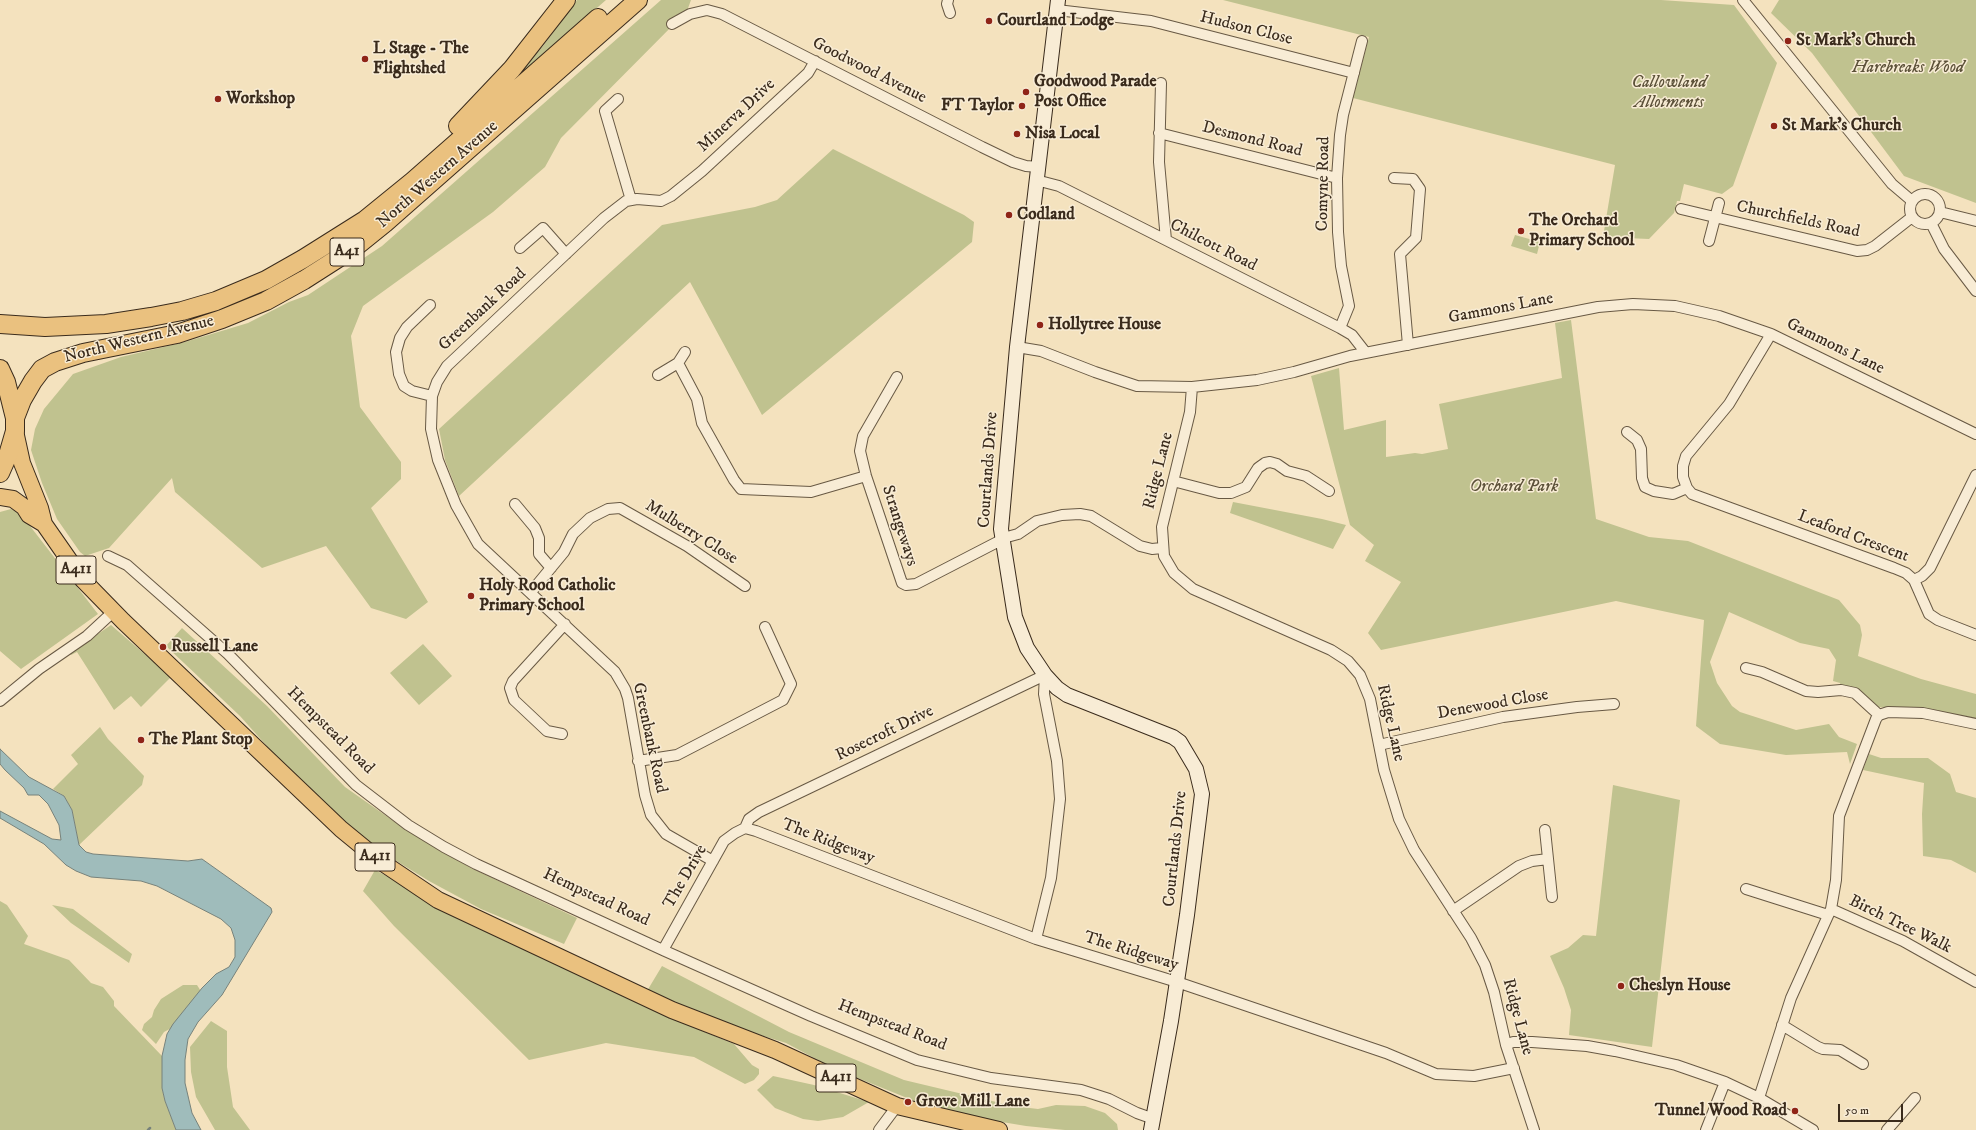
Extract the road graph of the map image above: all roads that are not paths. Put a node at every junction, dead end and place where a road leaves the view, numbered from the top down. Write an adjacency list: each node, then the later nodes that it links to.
1 (566, 0): 30 (highway)
2 (619, 0): 30 (highway, North Western Avenue / A41)
3 (638, 0): 50 (highway, North Western Avenue / A41)
4 (948, 0): 7 (street)
5 (1743, 0): 20 (street)
6 (1057, 5): 11 (street, Hudson Close); 15 (street, Courtlands Drive)
7 (950, 13)
8 (672, 24): 10 (street, Goodwood Avenue)
9 (1362, 40): 11 (street, Comyne Road)
10 (815, 61): 15 (street, Goodwood Avenue); 18 (street, Minerva Drive)
11 (1354, 73): 16 (street, Comyne Road)
12 (1161, 84): 14 (street)
13 (618, 99): 19 (street)
14 (1159, 133): 16 (street, Desmond Road); 28 (street)
15 (1037, 173): 28 (street, Chilcott Road); 41 (street, Courtlands Drive)
16 (1337, 178): 38 (street, Comyne Road)
17 (1394, 178): 40 (street)
18 (678, 191): 19 (street, Greenbank Road)
19 (632, 200): 32 (street, Greenbank Road)
20 (1912, 201): 23 (street); 24 (street)
21 (1718, 203): 25 (street, Churchfields Road)
22 (1681, 210): 25 (street, Churchfields Road)
23 (1940, 212): 26 (street); 27 (street)
24 (1912, 217): 25 (street, Churchfields Road); 27 (street)
25 (1715, 218): 29 (street, Churchfields Road)
26 (1976, 221)
27 (1931, 223): 33 (street)
28 (1166, 240): 38 (street, Chilcott Road)
29 (1709, 241)
30 (328, 243): 37 (highway, North Western Avenue / A41)
31 (520, 248): 32 (street, Greenbank Road)
32 (566, 254): 49 (street, Greenbank Road)
33 (1976, 291)
34 (430, 305): 49 (street)
35 (0, 316): 37 (highway)
36 (0, 324): 37 (highway, North Western Avenue / A41)
37 (90, 325)
38 (1340, 328): 43 (street, Chilcott Road)
39 (1771, 334): 40 (street, Gammons Lane); 52 (street, Gammons Lane); 57 (street)
40 (1408, 345): 43 (street, Gammons Lane)
41 (1017, 347): 48 (street, Gammons Lane); 62 (street, Courtlands Drive)
42 (685, 352): 44 (street)
43 (1366, 353): 48 (street, Gammons Lane)
44 (678, 363): 46 (street); 55 (street)
45 (0, 369): 50 (highway)
46 (658, 375)
47 (897, 377): 55 (street, Strangeways)
48 (1192, 387): 56 (street, Ridge Lane)
49 (432, 396): 68 (street, Greenbank Road)
50 (15, 425): 53 (highway, North Western Avenue); 61 (main road, A411)
51 (1627, 432): 57 (street)
52 (1976, 434)
53 (0, 474)
54 (1976, 475): 66 (street, Leaford Crescent)
55 (866, 476): 62 (street, Strangeways)
56 (1173, 481): 58 (street); 63 (street, Ridge Lane)
57 (1687, 488): 66 (street, Leaford Crescent)
58 (1329, 491)
59 (0, 497): 61 (main road, A411)
60 (515, 504): 65 (street)
61 (44, 524): 69 (main road, A411)
62 (1002, 540): 63 (street, Strangeways); 74 (street, Courtlands Drive)
63 (1162, 548): 80 (street, Ridge Lane)
64 (108, 556): 91 (street, Hempstead Road)
65 (551, 568): 67 (street, Mulberry Close); 68 (street)
66 (1914, 580): 72 (street)
67 (745, 586)
68 (531, 592): 70 (street, Greenbank Road)
69 (114, 611): 75 (street); 101 (main road, A411)
70 (565, 624): 79 (street); 81 (street, Greenbank Road)
71 (765, 627): 81 (street)
72 (1976, 635)
73 (1746, 668): 77 (street)
74 (1045, 675): 82 (street, Rosecroft Drive); 90 (street); 92 (street, Courtlands Drive)
75 (0, 701)
76 (1614, 704): 80 (street, Denewood Close)
77 (1879, 715): 78 (street); 89 (street)
78 (1976, 724)
79 (562, 734)
80 (1379, 745): 88 (street, Ridge Lane)
81 (638, 761): 85 (street, Greenbank Road)
82 (745, 828): 85 (street, The Drive); 90 (street, The Ridgeway)
83 (1545, 830): 84 (street)
84 (1548, 859): 87 (street); 88 (street)
85 (713, 862): 91 (street, The Drive)
86 (1746, 889): 89 (street, Birch Tree Walk)
87 (1552, 898)
88 (1453, 911): 95 (street, Ridge Lane)
89 (1830, 912): 93 (street, Birch Tree Walk); 94 (street)
90 (1036, 939): 92 (street, The Ridgeway)
91 (663, 950): 102 (street, Hempstead Road)
92 (1177, 982): 97 (street, The Ridgeway); 102 (street, Courtlands Drive)
93 (1976, 982)
94 (1782, 1025): 96 (street); 99 (street)
95 (1506, 1045): 97 (street, Ridge Lane); 98 (street)
96 (1863, 1064)
97 (1514, 1068): 105 (street, Ridge Lane)
98 (1725, 1082): 99 (street); 106 (street)
99 (1758, 1098): 107 (street)
100 (1914, 1098): 108 (street)
101 (898, 1106): 103 (street); 104 (main road, A411)
102 (1153, 1124)
103 (879, 1130)
104 (999, 1130)
105 (1534, 1130)
106 (1706, 1130)
107 (1813, 1130)
108 (1887, 1130)

